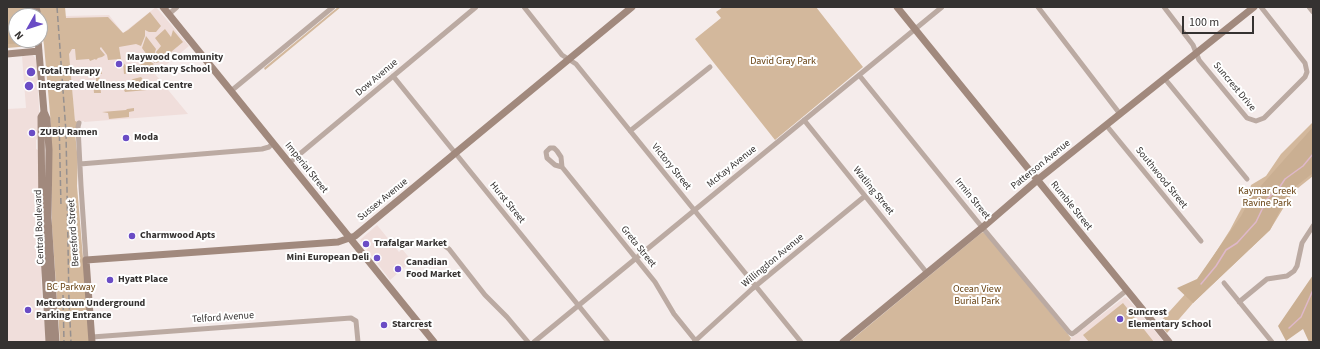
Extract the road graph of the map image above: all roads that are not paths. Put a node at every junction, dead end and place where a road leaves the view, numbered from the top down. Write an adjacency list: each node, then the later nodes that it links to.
1 (163, 7): 15 (street, Imperial Street)
2 (178, 7): 15 (street)
3 (332, 7): 26 (street)
4 (476, 7): 24 (street, Dow Avenue)
5 (524, 7): 21 (street, Victory Street)
6 (632, 7): 21 (street, Sussex Avenue)
7 (897, 7): 16 (street, Rumble Street)
8 (942, 7): 16 (street, McKay Avenue)
9 (1038, 7): 28 (street)
10 (1164, 7): 19 (street)
11 (1254, 7): 19 (street, Patterson Avenue)
12 (1261, 7): 19 (street, Suncrest Drive)
13 (1309, 7): 14 (street)
14 (1313, 12)
15 (169, 14): 26 (street, Imperial Street)
16 (915, 29): 23 (street, McKay Avenue); 39 (street, Rumble Street)
17 (39, 48): 18 (street, Central Boulevard)
18 (39, 51): 20 (street); 27 (street, Central Boulevard)
19 (1196, 53): 25 (street, Patterson Avenue)
20 (7, 54)
21 (569, 59): 32 (street, Victory Street); 34 (street, Sussex Avenue)
22 (710, 67): 32 (street)
23 (859, 74): 29 (street, McKay Avenue); 43 (street, Irmin Street)
24 (393, 76): 34 (street, Hurst Street); 35 (street, Dow Avenue)
25 (1165, 79): 28 (street, Patterson Avenue); 38 (street)
26 (231, 91): 33 (street, Imperial Street)
27 (44, 112): 57 (street, Central Boulevard); 58 (street, Central Boulevard)
28 (1120, 114): 31 (street, Patterson Avenue)
29 (804, 120): 40 (street, Watling Street); 41 (street, McKay Avenue)
30 (79, 123): 36 (street, Beresford Street)
31 (1106, 126): 39 (street, Patterson Avenue); 45 (street, Southwood Street)
32 (630, 131): 41 (street, Victory Street)
33 (273, 143): 35 (street, Imperial Street); 36 (street)
34 (456, 154): 44 (street, Sussex Avenue); 54 (street, Hurst Street)
35 (289, 162): 44 (street, Imperial Street)
36 (80, 164): 48 (street, Beresford Street)
37 (562, 167): 47 (street, Greta Street)
38 (1248, 179)
39 (1037, 180): 43 (street, Patterson Avenue); 52 (street, Rumble Street)
40 (865, 196): 49 (street, Watling Street); 51 (street, Willingdon Avenue)
41 (694, 210): 47 (street, McKay Avenue); 51 (street, Victory Street)
42 (1313, 226): 53 (street)
43 (983, 227): 49 (street, Patterson Avenue); 52 (street, Irmin Street)
44 (350, 238): 48 (street, Sussex Avenue); 60 (street, Imperial Street)
45 (1201, 241)
46 (442, 244): 61 (street)
47 (636, 258): 54 (street, McKay Avenue); 56 (street, Greta Street)
48 (86, 260): 55 (street, Beresford Street)
49 (927, 273): 65 (street, Patterson Avenue)
50 (1224, 283): 53 (street)
51 (756, 286): 56 (street, Willingdon Avenue); 64 (street, Victory Street)
52 (1127, 290): 66 (street, Rumble Street)
53 (1239, 302): 67 (street)
54 (578, 306): 62 (street, McKay Avenue); 63 (street, Hurst Street)
55 (92, 340): 59 (street, Telford Avenue)
56 (695, 341)
57 (49, 342)
58 (56, 342)
59 (358, 342)
60 (434, 342)
61 (528, 342)
62 (534, 342)
63 (608, 342)
64 (801, 342)
65 (843, 342)
66 (1169, 342)
67 (1272, 342)

